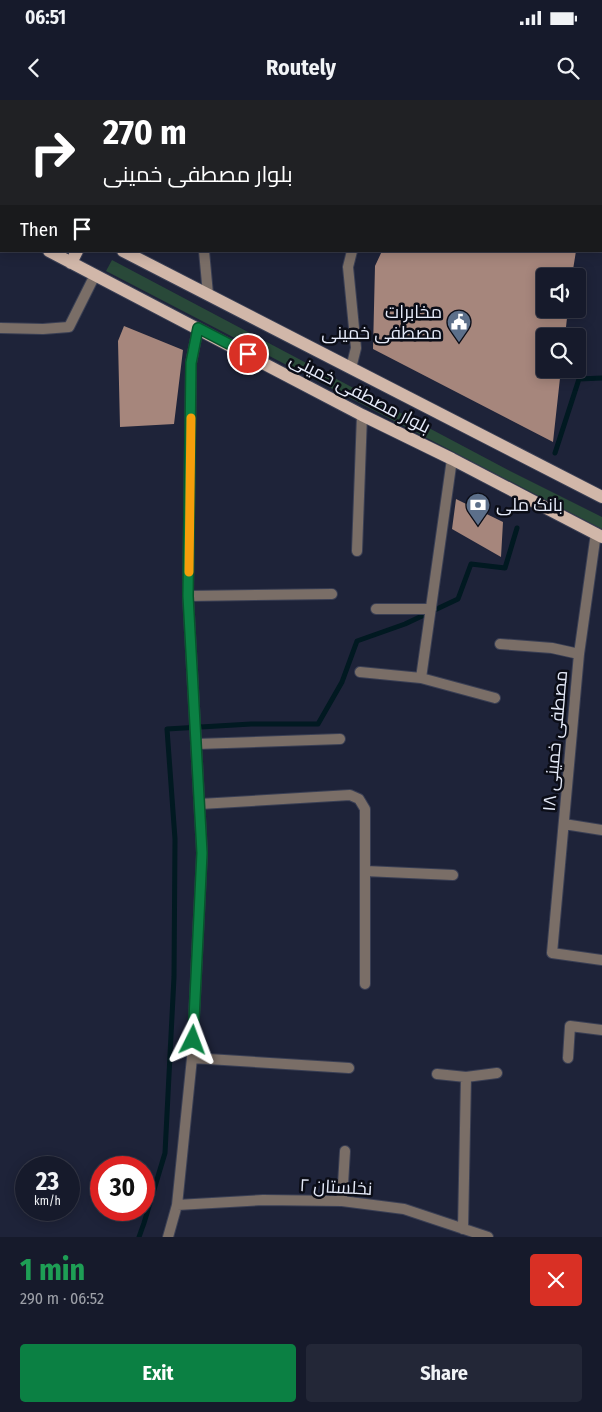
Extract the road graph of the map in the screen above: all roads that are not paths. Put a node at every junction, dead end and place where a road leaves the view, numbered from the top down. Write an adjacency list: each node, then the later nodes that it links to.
1 (51, 252): 6 (main road, بلوار مصطفی خمینی)
2 (76, 252): 6 (main road)
3 (125, 252): 8 (main road, بلوار مصطفی خمینی)
4 (204, 252): 8 (street)
5 (352, 252): 11 (street)
6 (71, 263): 7 (main road, بلوار مصطفی خمینی)
7 (95, 275): 9 (street); 10 (main road, بلوار مصطفی خمینی)
8 (208, 294): 11 (main road, بلوار مصطفی خمینی)
9 (0, 328)
10 (198, 328): 12 (main road, بلوار مصطفی خمینی); 18 (street)
11 (351, 368): 14 (main road, بلوار مصطفی خمینی)
12 (362, 415): 13 (main road, بلوار مصطفی خمینی); 16 (street)
13 (452, 459): 15 (main road, بلوار مصطفی خمینی); 20 (street)
14 (602, 497)
15 (599, 535): 22 (street, مصطفی خمینی ۱۸)
16 (357, 552)
17 (332, 594): 18 (street)
18 (188, 596): 27 (street)
19 (376, 609): 20 (street)
20 (431, 609): 24 (street)
21 (500, 644): 22 (street)
22 (579, 654): 29 (street, مصطفی خمینی ۱۸)
23 (360, 672): 24 (street)
24 (421, 678): 25 (street)
25 (495, 698)
26 (340, 740): 27 (street)
27 (197, 744): 28 (street)
28 (200, 804): 31 (street); 36 (street)
29 (564, 824): 30 (street); 33 (street, مصطفی خمینی ۱۸)
30 (602, 830)
31 (365, 871): 32 (street); 34 (street)
32 (453, 875)
33 (602, 960)
34 (365, 984)
35 (602, 1030): 37 (street)
36 (192, 1058): 38 (street); 44 (street)
37 (568, 1058)
38 (349, 1068)
39 (497, 1073): 41 (street)
40 (437, 1074): 41 (street)
41 (466, 1077): 45 (street)
42 (345, 1151): 43 (street)
43 (342, 1201): 44 (street, نخلستان ۲); 45 (street, نخلستان ۲)
44 (177, 1205): 46 (street)
45 (462, 1229): 47 (street, نخلستان ۲)
46 (168, 1237)
47 (488, 1237)

